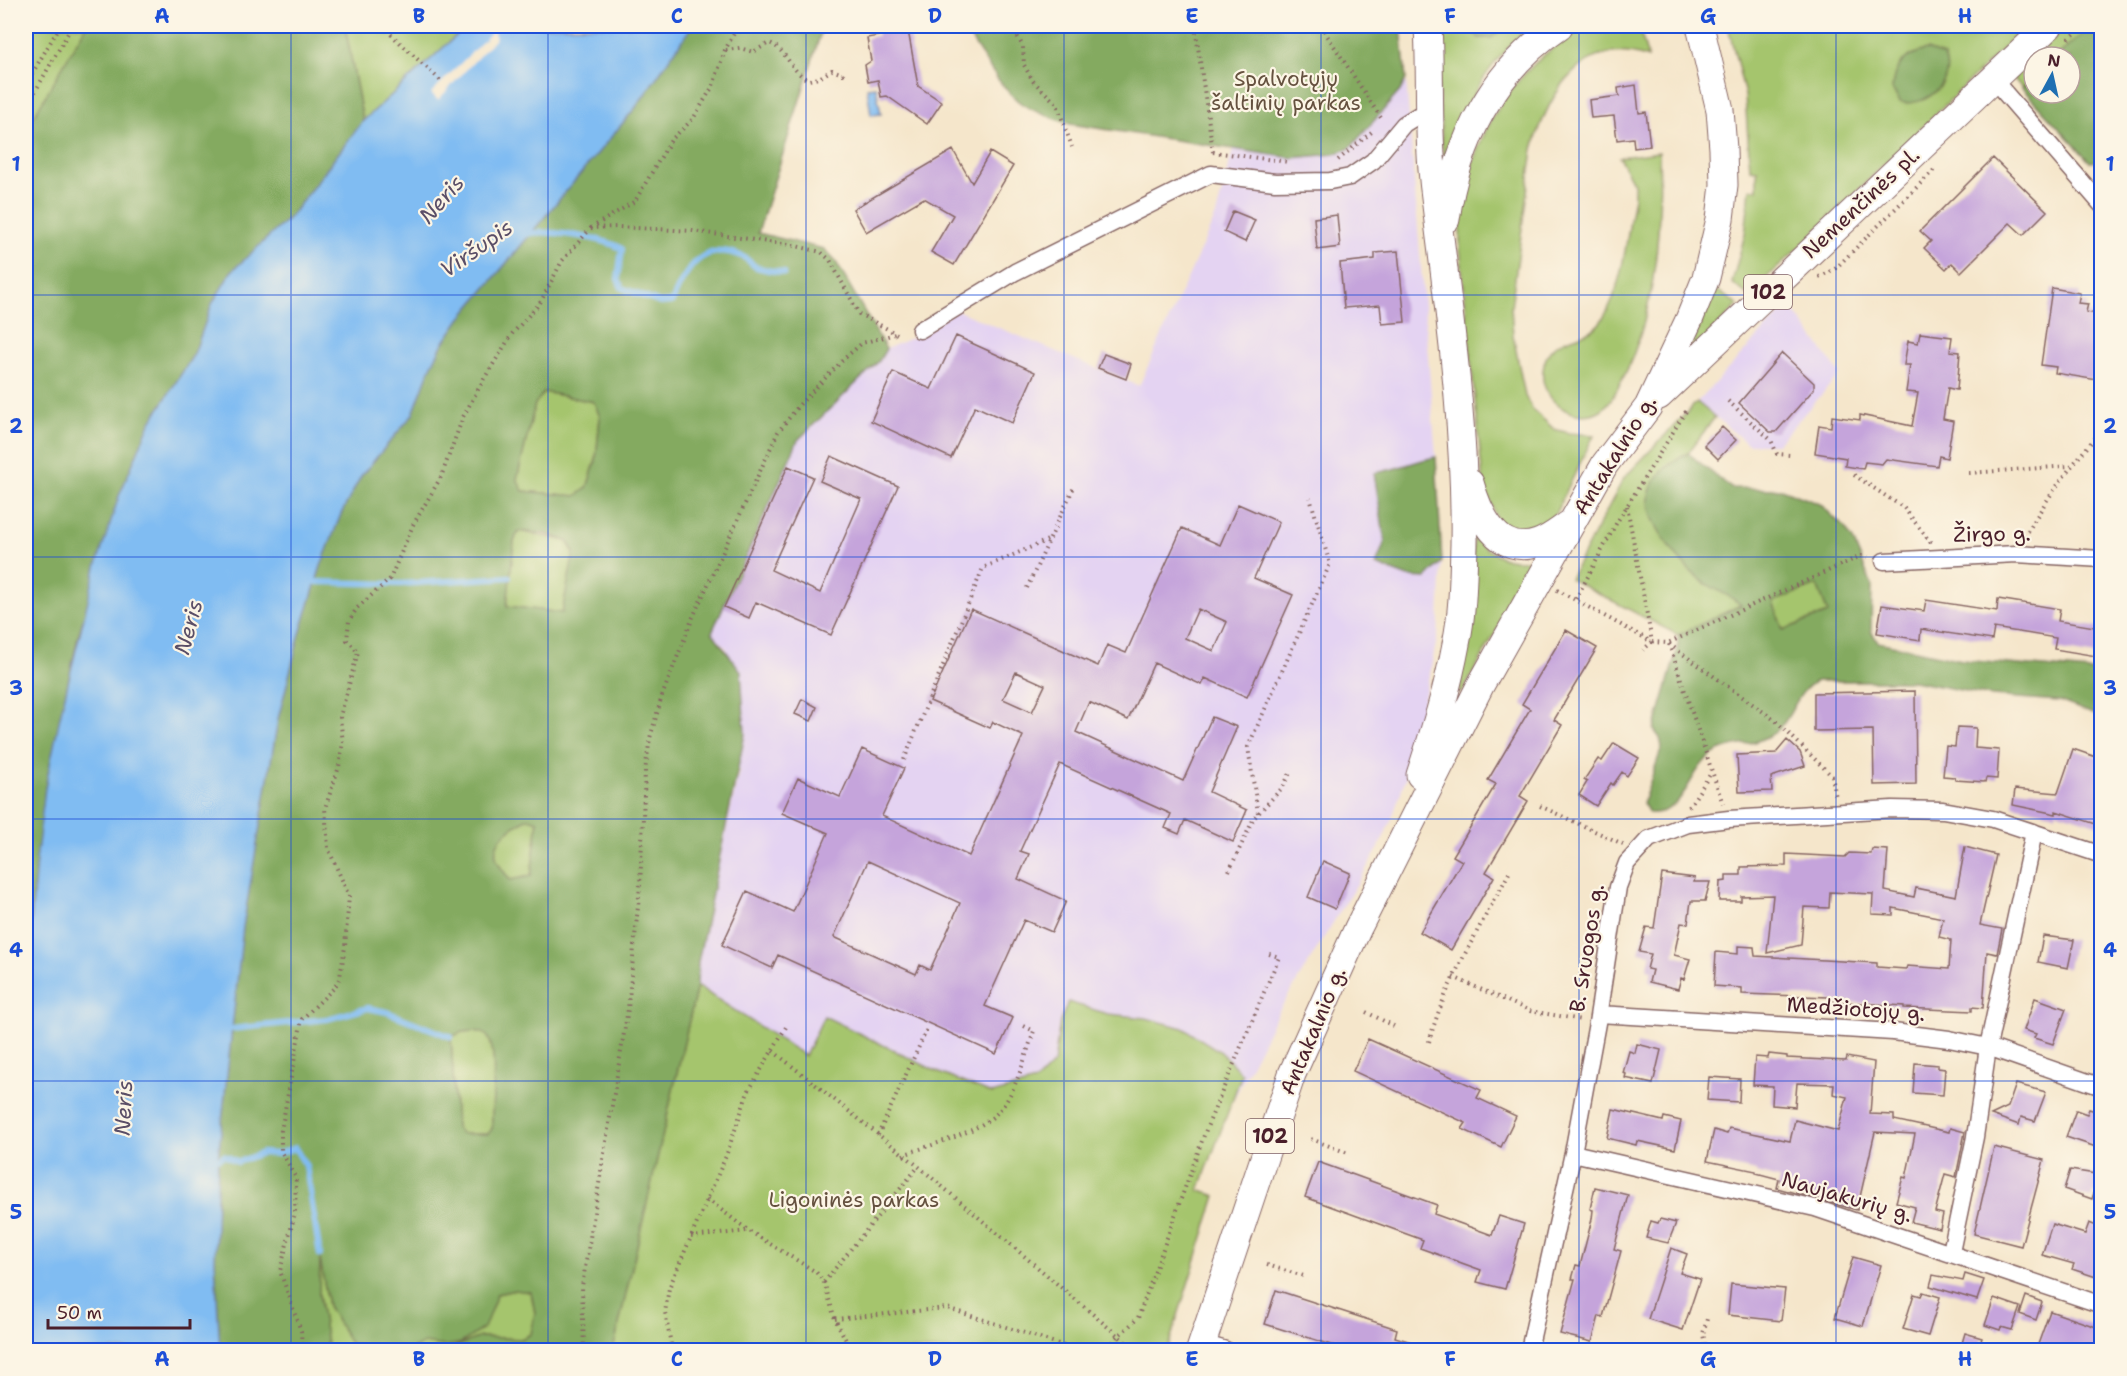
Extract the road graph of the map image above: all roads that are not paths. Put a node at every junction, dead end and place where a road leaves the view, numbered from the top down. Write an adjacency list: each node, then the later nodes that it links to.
1 (1428, 26): 6 (main road, Antakalnio g.)
2 (1559, 26): 8 (main road, 102)
3 (1700, 26): 10 (main road, Antakalnio g.)
4 (2049, 26): 5 (main road, Nemenčinės pl. / 102)
5 (1992, 78): 7 (street); 10 (main road, Nemenčinės pl. / 102)
6 (1430, 114): 8 (main road, Antakalnio g.); 9 (street)
7 (2102, 205)
8 (1443, 247): 11 (main road, Antakalnio g. / 102)
9 (920, 330)
10 (1648, 407): 12 (main road, Antakalnio g. / 102)
11 (1463, 456): 12 (main road); 17 (main road, Antakalnio g. / 102)
12 (1574, 521): 17 (main road, Antakalnio g. / 102)
13 (2102, 559): 14 (street, Žirgo g.)
14 (1884, 561)
15 (2034, 832): 16 (street, B. Sruogos g.); 18 (street, B. Sruogos g.); 19 (street)
16 (2102, 855)
17 (1378, 885): 24 (main road, Antakalnio g. / 102)
18 (1598, 1018): 19 (street, Medžiotojų g.); 21 (street, B. Sruogos g.)
19 (1988, 1047): 20 (street, Medžiotojų g.); 22 (street)
20 (2102, 1087)
21 (1573, 1153): 22 (street, Naujakurių g.); 25 (street, B. Sruogos g.)
22 (1951, 1252): 23 (street, Naujakurių g.)
23 (2102, 1305)
24 (1210, 1348)
25 (1529, 1350)

